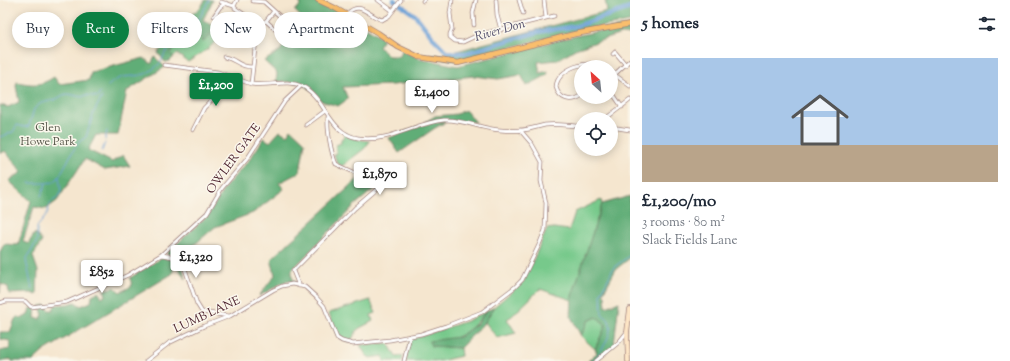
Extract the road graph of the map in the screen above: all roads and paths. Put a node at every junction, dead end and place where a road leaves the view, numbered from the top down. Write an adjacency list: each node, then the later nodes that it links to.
1 (237, 0): 13 (street)
2 (318, 0): 18 (main road)
3 (378, 0): 14 (street)
4 (401, 0): 14 (street)
5 (452, 0): 30 (street)
6 (476, 0): 27 (street)
7 (496, 0): 30 (street)
8 (519, 0): 22 (street)
9 (544, 0): 24 (street)
10 (253, 1): 15 (street)
11 (221, 2): 12 (street)
12 (226, 3): 13 (street); 16 (street)
13 (234, 6): 17 (street)
14 (394, 10): 21 (street)
15 (274, 11): 25 (street)
16 (217, 12)
17 (241, 12)
18 (343, 12)
19 (349, 12): 20 (street)
20 (367, 12)
21 (368, 12)
22 (523, 13)
23 (554, 16): 24 (street)
24 (546, 18): 30 (street)
25 (266, 21): 29 (street)
26 (630, 24): 28 (main road)
27 (474, 25)
28 (368, 27)
29 (274, 28)
30 (501, 30)
31 (255, 48): 37 (street)
32 (614, 52): 36 (street)
33 (224, 57): 37 (street)
34 (630, 60): 36 (street)
35 (164, 65): 41 (street)
36 (626, 65): 39 (street)
37 (252, 67): 42 (street)
38 (574, 68): 45 (street)
39 (618, 72)
40 (618, 76): 44 (street)
41 (234, 78): 42 (street); 55 (street)
42 (251, 84): 43 (street)
43 (301, 86): 49 (street); 58 (street, OWLER GATE)
44 (630, 86)
45 (574, 100)
46 (630, 100): 48 (street)
47 (618, 101): 48 (street)
48 (622, 106): 50 (street)
49 (325, 111): 51 (street); 52 (street)
50 (614, 112)
51 (328, 117): 56 (street); 59 (street)
52 (306, 125)
53 (574, 126): 56 (street)
54 (618, 128): 57 (street)
55 (192, 130)
56 (520, 130): 64 (street)
57 (630, 130)
58 (161, 255): 60 (street, OWLER GATE); 62 (street)
59 (300, 286): 62 (street, LUMB LANE); 64 (street)
60 (0, 303)
61 (630, 309): 63 (street)
62 (230, 316): 66 (street, LUMB LANE)
63 (627, 332): 65 (street); 68 (street)
64 (410, 336): 67 (street)
65 (629, 340): 69 (street)
66 (146, 361)
67 (404, 361)
68 (596, 361)
69 (628, 361)

